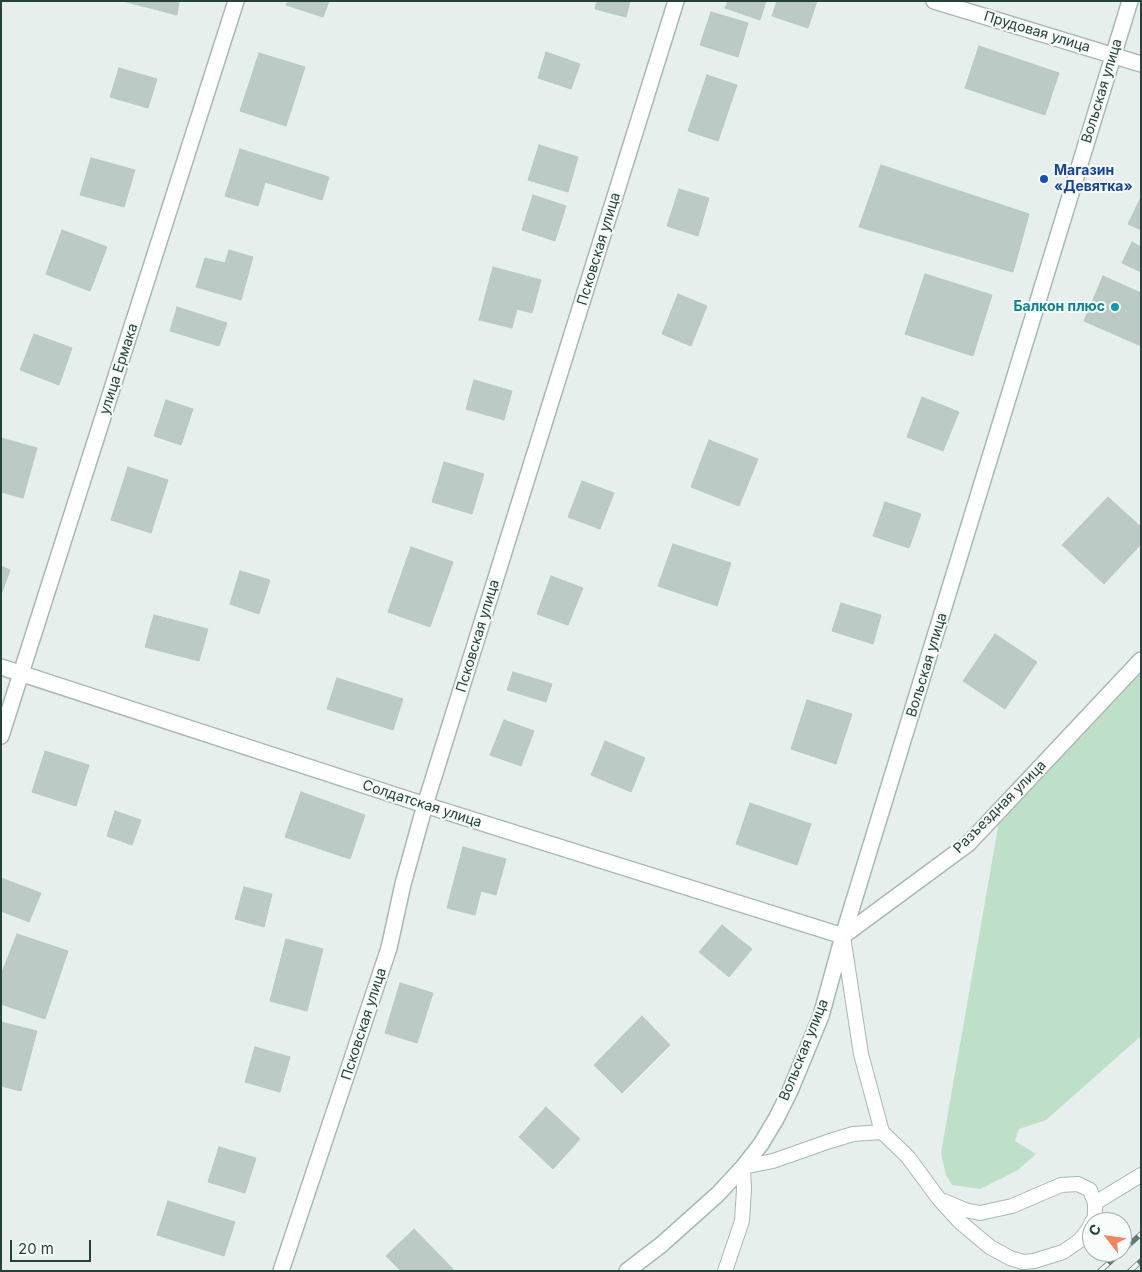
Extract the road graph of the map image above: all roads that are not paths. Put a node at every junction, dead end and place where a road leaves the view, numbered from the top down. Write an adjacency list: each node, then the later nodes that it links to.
1 (236, 1): 9 (street, улица Ермака)
2 (676, 1): 11 (street, Псковская улица)
3 (934, 1): 5 (street, Прудовая улица)
4 (1130, 1): 5 (street, Вольская улица)
5 (1113, 55): 6 (street, Прудовая улица); 12 (street, Вольская улица)
6 (1141, 64)
7 (1141, 660): 12 (street, Разъездная улица)
8 (1, 667): 9 (street, Солдатская улица)
9 (21, 674): 10 (street, улица Ермака); 11 (street, Солдатская улица)
10 (1, 736)
11 (425, 805): 12 (street, Солдатская улица); 20 (street, Псковская улица)
12 (843, 936): 13 (lane); 14 (street, Вольская улица)
13 (882, 1132): 14 (lane); 16 (lane)
14 (743, 1167): 21 (street, Вольская улица); 22 (lane)
15 (1141, 1175): 17 (lane)
16 (939, 1199): 17 (lane); 19 (lane)
17 (1095, 1203): 18 (lane)
18 (1095, 1212)
19 (1082, 1237)
20 (281, 1271)
21 (627, 1271)
22 (725, 1271)

